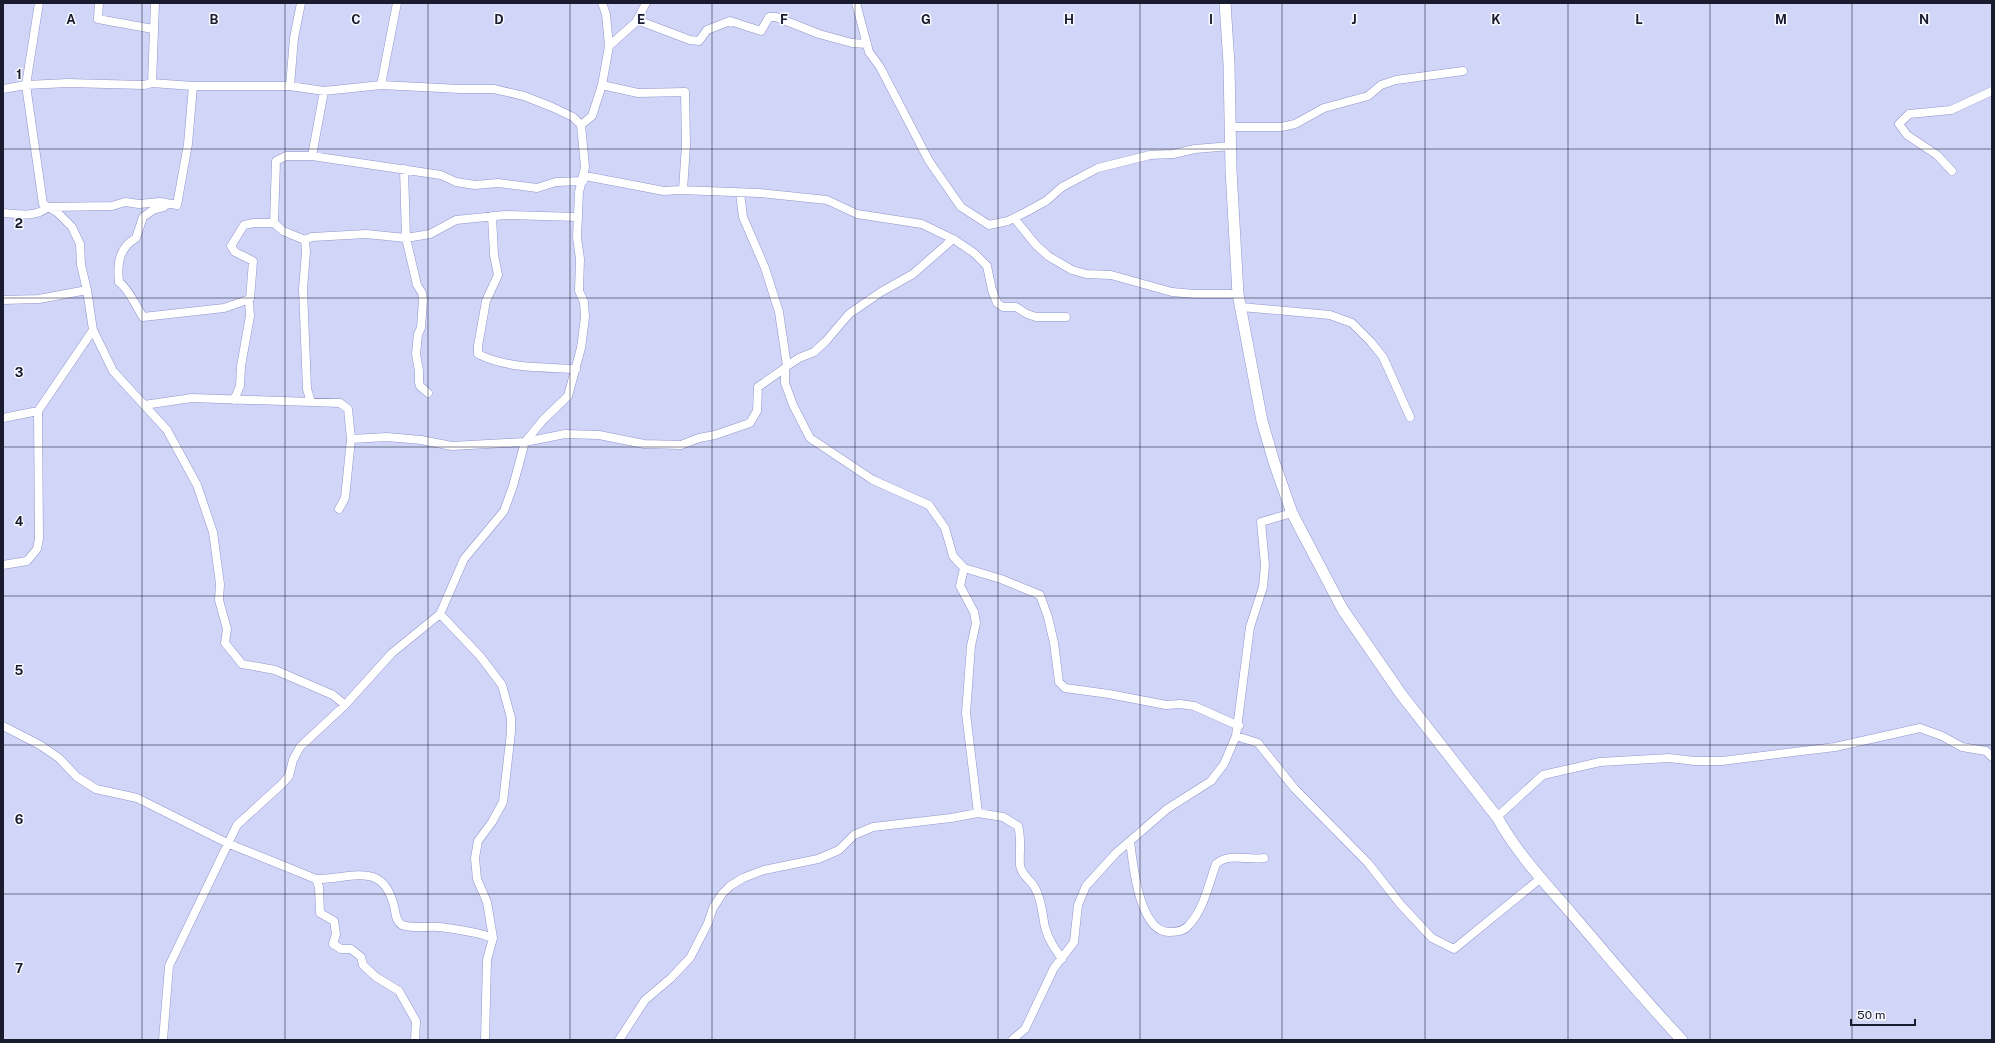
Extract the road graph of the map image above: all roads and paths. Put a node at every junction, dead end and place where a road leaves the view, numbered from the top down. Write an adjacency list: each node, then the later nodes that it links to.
1 (39, 3): 16 (street)
2 (99, 3): 11 (street)
3 (155, 3): 11 (street)
4 (301, 3): 20 (street)
5 (397, 3): 17 (street)
6 (602, 3): 13 (street)
7 (646, 3): 10 (street)
8 (856, 3): 12 (street)
9 (1225, 3): 25 (street)
10 (637, 20): 12 (street); 13 (street)
11 (153, 29): 15 (street)
12 (867, 44): 38 (street)
13 (609, 46): 18 (street)
14 (1463, 71): 25 (street)
15 (152, 83): 16 (street); 19 (street)
16 (26, 85): 21 (street); 34 (street)
17 (381, 85): 23 (street); 24 (street)
18 (602, 85): 24 (street); 31 (street)
19 (193, 86): 20 (street); 33 (street)
20 (290, 86): 23 (street)
21 (3, 89)
22 (1992, 91): 29 (street)
23 (324, 92): 27 (street)
24 (581, 125): 30 (street)
25 (1230, 127): 26 (street)
26 (1231, 146): 38 (street); 44 (street)
27 (312, 156): 28 (street); 39 (street)
28 (404, 169): 30 (street); 40 (street)
29 (1952, 171)
30 (584, 179): 31 (street); 37 (street)
31 (683, 190): 32 (street)
32 (740, 193): 41 (street); 50 (street)
33 (166, 203): 34 (street); 46 (street)
34 (48, 207): 35 (street); 43 (street)
35 (3, 213)
36 (492, 216): 37 (street); 40 (street); 51 (street)
37 (578, 217): 51 (street)
38 (1014, 218): 44 (street)
39 (274, 224): 42 (street); 46 (street)
40 (406, 238): 42 (street); 52 (street)
41 (953, 239): 48 (street); 50 (street)
42 (305, 240): 54 (street)
43 (87, 290): 45 (street); 49 (street)
44 (1238, 294): 47 (street)
45 (3, 300)
46 (249, 300): 53 (street)
47 (1241, 307): 57 (street); 62 (street)
48 (1066, 317)
49 (93, 330): 55 (street); 56 (street)
50 (786, 367): 60 (street); 64 (street)
51 (576, 368): 60 (street)
52 (428, 394)
53 (234, 400): 54 (street); 55 (street)
54 (311, 402): 59 (street)
55 (144, 405): 66 (street)
56 (38, 411): 58 (street); 63 (street)
57 (1410, 417)
58 (3, 418)
59 (351, 439): 60 (street); 61 (street)
60 (525, 442): 65 (street)
61 (339, 509)
62 (1292, 513): 68 (street); 72 (street)
63 (3, 566)
64 (964, 568): 68 (street); 71 (street)
65 (440, 614): 66 (street); 78 (street)
66 (345, 705): 74 (street)
67 (3, 726): 74 (street)
68 (1239, 726): 69 (street)
69 (1236, 736): 73 (street); 76 (street)
70 (1992, 757): 72 (street)
71 (978, 813): 79 (street); 83 (street)
72 (1497, 817): 76 (street)
73 (1130, 841): 75 (street); 79 (street)
74 (227, 843): 77 (street); 80 (street)
75 (1264, 858)
76 (1541, 878): 85 (street)
77 (316, 879): 78 (street); 81 (street)
78 (492, 938): 82 (street)
79 (1062, 959): 84 (street)
80 (163, 1040)
81 (415, 1040)
82 (485, 1040)
83 (619, 1040)
84 (1012, 1040)
85 (1682, 1040)

